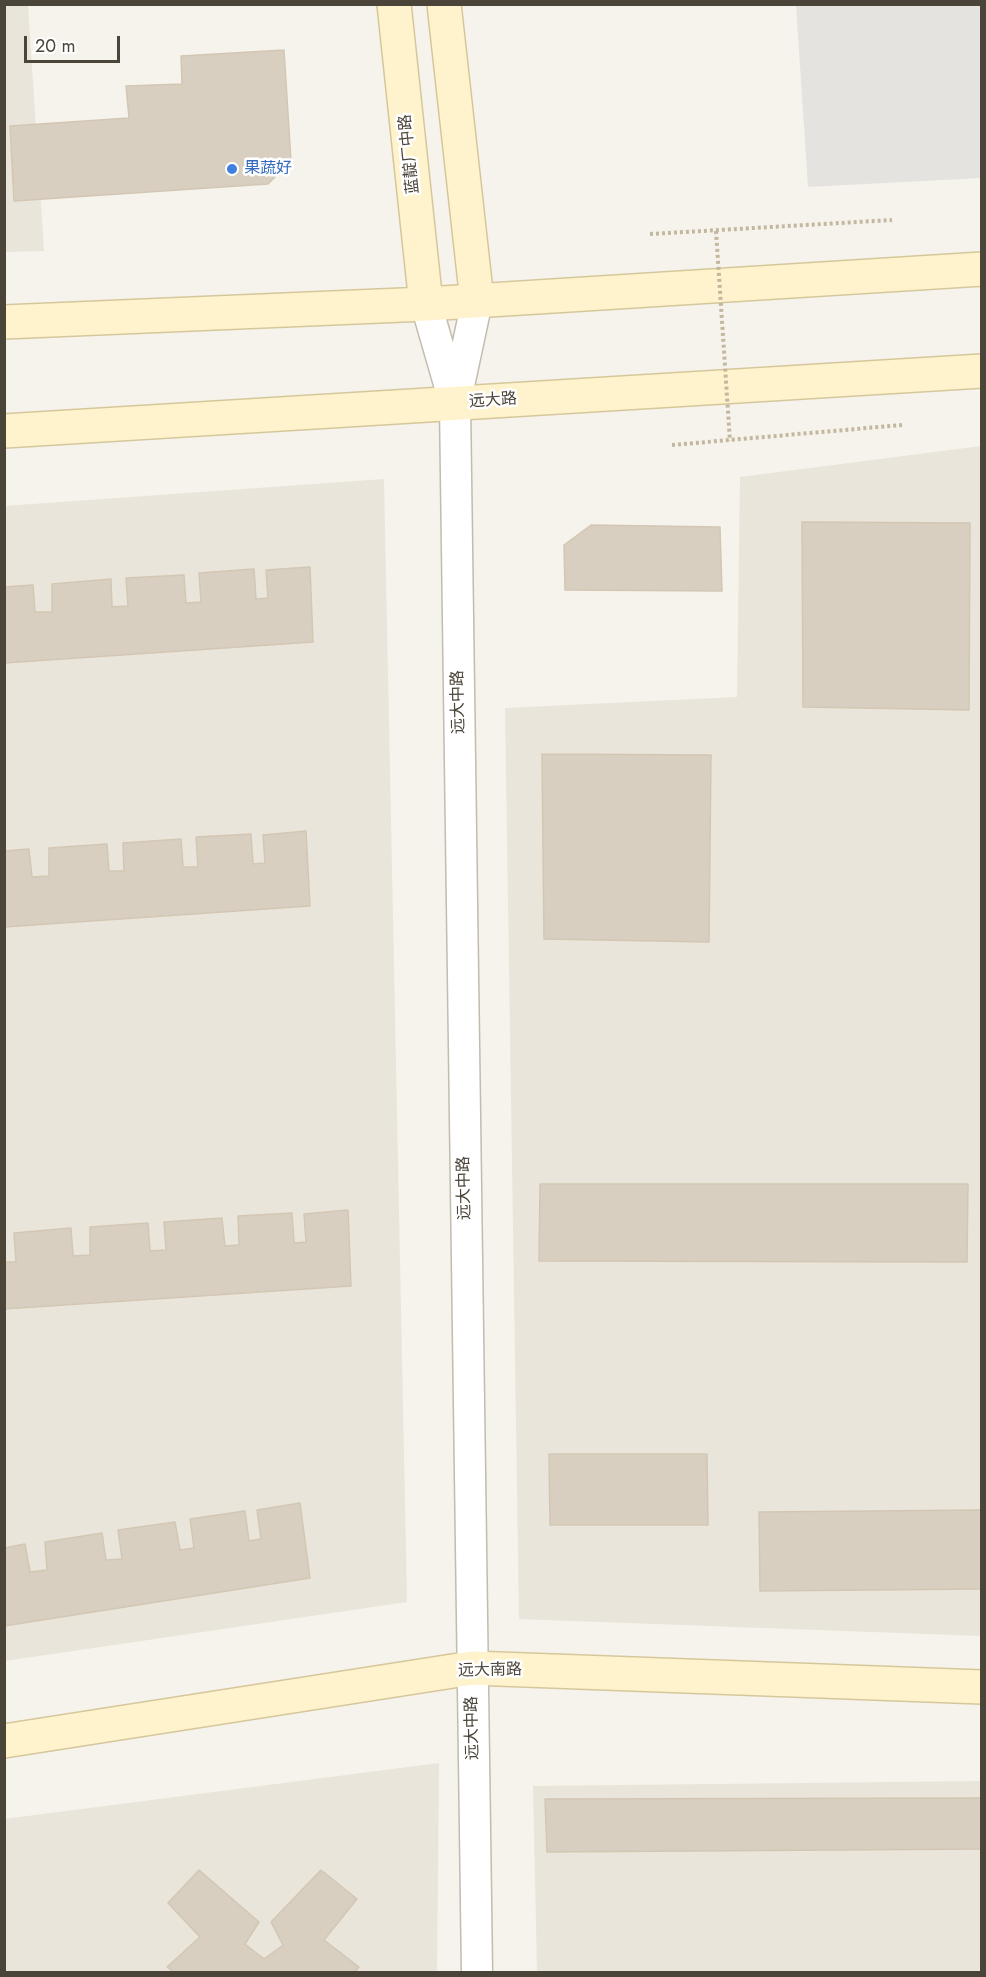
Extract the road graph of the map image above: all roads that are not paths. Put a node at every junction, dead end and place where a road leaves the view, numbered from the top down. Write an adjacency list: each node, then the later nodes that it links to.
1 (394, 4): 5 (main road, 蓝靛厂中路)
2 (444, 4): 4 (main road)
3 (981, 269): 4 (main road)
4 (477, 301): 5 (main road); 8 (street)
5 (426, 304): 6 (main road); 8 (street)
6 (4, 322)
7 (981, 371): 8 (main road, 远大路)
8 (455, 404): 9 (main road, 远大路); 10 (street, 远大中路)
9 (4, 431)
10 (472, 1668): 11 (main road, 远大南路); 12 (main road, 远大南路); 13 (street, 远大中路)
11 (981, 1687)
12 (4, 1740)
13 (477, 1972)

